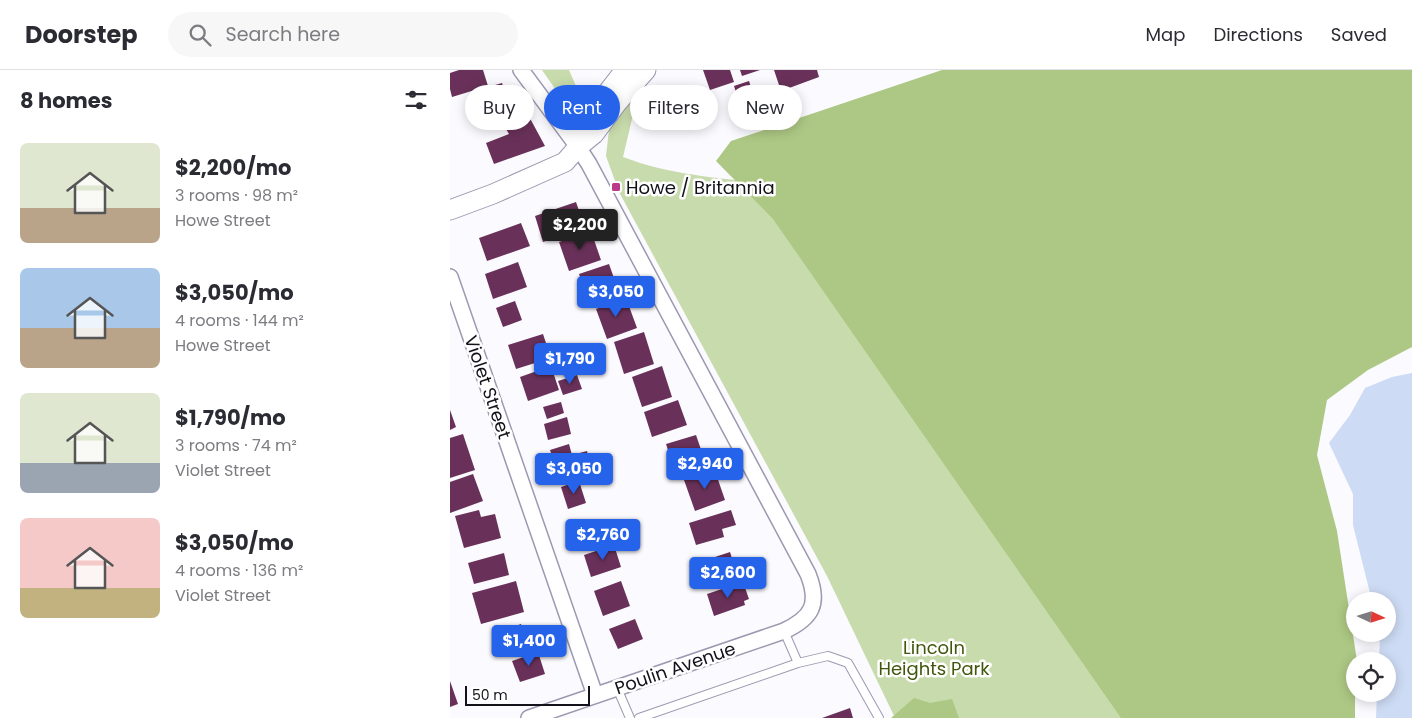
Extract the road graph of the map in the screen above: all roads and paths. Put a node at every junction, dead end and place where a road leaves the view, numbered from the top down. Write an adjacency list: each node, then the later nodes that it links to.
1 (521, 70): 4 (street)
2 (625, 70): 4 (street)
3 (646, 70): 4 (street)
4 (578, 147): 5 (street); 7 (street, Poulin Avenue)
5 (450, 210)
6 (450, 277): 10 (street, Violet Street)
7 (784, 631): 8 (lane); 9 (street, Poulin Avenue)
8 (798, 663): 14 (lane); 15 (lane)
9 (617, 688): 10 (street, Poulin Avenue); 13 (lane)
10 (595, 695): 11 (street, Poulin Avenue)
11 (548, 715): 12 (street, Poulin Avenue)
12 (529, 718)
13 (630, 718)
14 (639, 718)
15 (879, 718)

